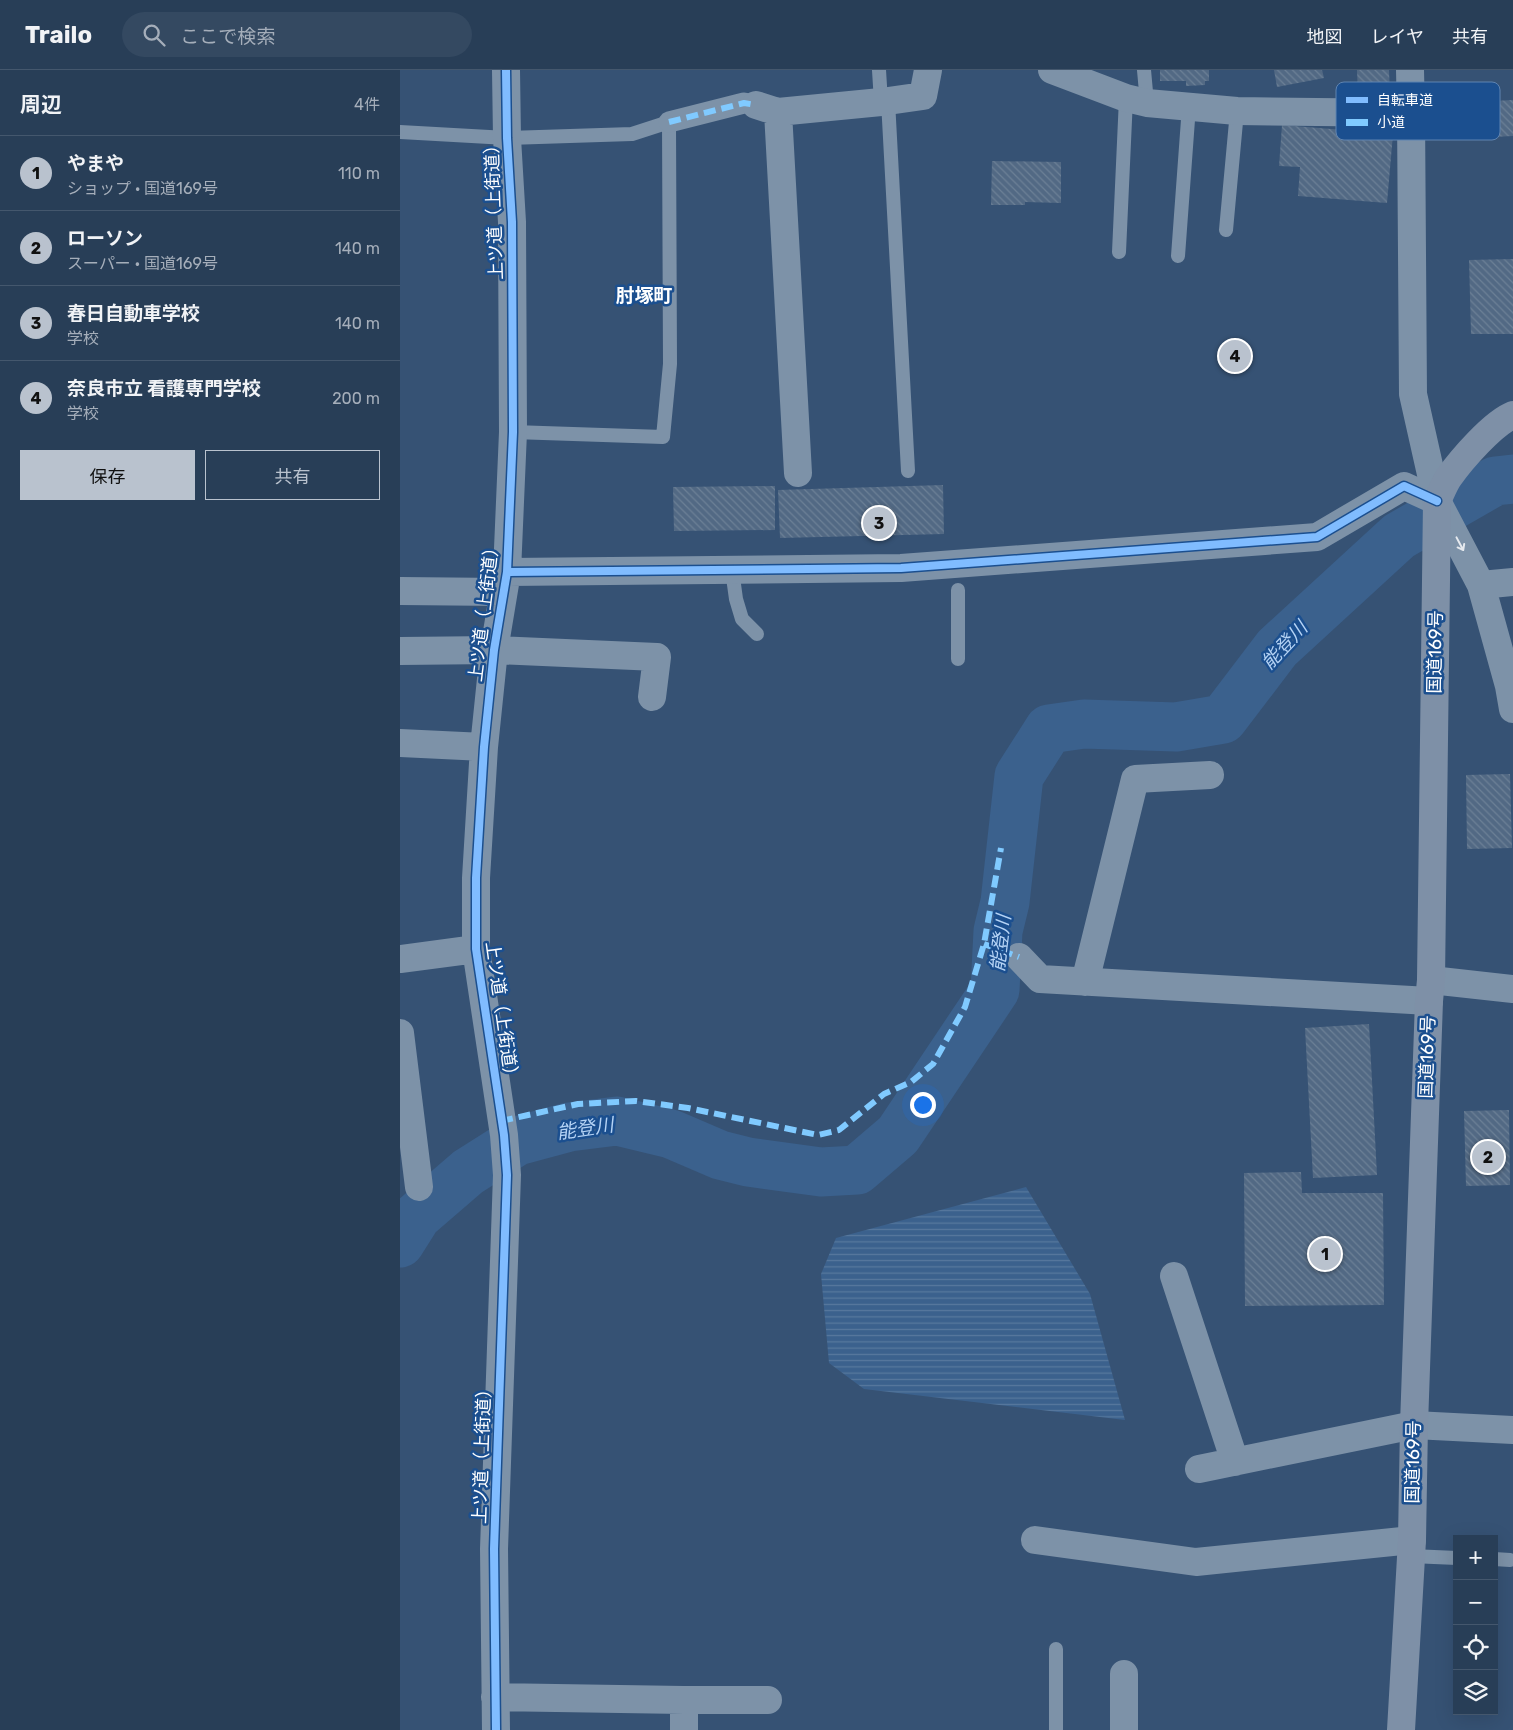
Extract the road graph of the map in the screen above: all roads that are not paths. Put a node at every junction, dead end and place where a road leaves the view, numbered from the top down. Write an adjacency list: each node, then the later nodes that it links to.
1 (506, 70): 14 (street, 上ツ道（上街道）)
2 (879, 70): 7 (lane)
3 (928, 70): 7 (street)
4 (1052, 70): 6 (street)
5 (1144, 70): 6 (lane)
6 (1136, 101): 8 (street); 17 (lane)
7 (884, 102): 9 (street); 21 (lane)
8 (1189, 106): 10 (street); 18 (lane)
9 (767, 109): 12 (street); 22 (street)
10 (1237, 111): 11 (street); 16 (lane)
11 (1336, 112)
12 (669, 122): 14 (lane); 20 (lane)
13 (400, 132): 14 (lane)
14 (507, 138): 20 (street, 上ツ道（上街道）)
15 (1411, 140): 23 (street)
16 (1226, 230)
17 (1119, 252)
18 (1178, 256)
19 (1513, 415): 23 (highway, 国道169号)
20 (513, 432): 25 (street, 上ツ道（上街道）)
21 (908, 471)
22 (798, 473)
23 (1437, 501): 24 (street); 27 (street, one-way to 27); 44 (highway, 国道169号)
24 (732, 570): 25 (street); 30 (lane)
25 (505, 582): 29 (street); 31 (street, 上ツ道（上街道）)
26 (1513, 582): 27 (street)
27 (1481, 585): 35 (street)
28 (958, 590): 33 (lane)
29 (400, 591)
30 (757, 634)
31 (494, 650): 32 (street); 34 (street); 37 (street, 上ツ道（上街道）)
32 (400, 651)
33 (958, 659)
34 (652, 697)
35 (1513, 709)
36 (400, 742): 37 (street)
37 (484, 747): 39 (street, 上ツ道（上街道）)
38 (1210, 775): 42 (street)
39 (476, 949): 41 (street); 59 (street, 上ツ道（上街道）)
40 (1019, 957): 42 (street)
41 (400, 960)
42 (1085, 982): 44 (street)
43 (1513, 989): 44 (street)
44 (1430, 991): 48 (highway, 国道169号)
45 (400, 1033): 46 (street)
46 (419, 1187)
47 (1174, 1276): 50 (street)
48 (1414, 1425): 49 (street); 50 (street); 53 (highway, 国道169号)
49 (1513, 1430)
50 (1235, 1462): 51 (street)
51 (1199, 1469)
52 (1035, 1540): 53 (street)
53 (1411, 1548): 54 (lane); 66 (highway, 国道169号)
54 (1453, 1557)
55 (1498, 1559): 56 (lane)
56 (1510, 1560)
57 (1056, 1649): 64 (lane)
58 (1124, 1674): 65 (street)
59 (496, 1697): 60 (street); 62 (street, 上ツ道（上街道）)
60 (684, 1700): 61 (street); 63 (street)
61 (768, 1700)
62 (496, 1730)
63 (684, 1730)
64 (1056, 1730)
65 (1124, 1730)
66 (1401, 1730)

